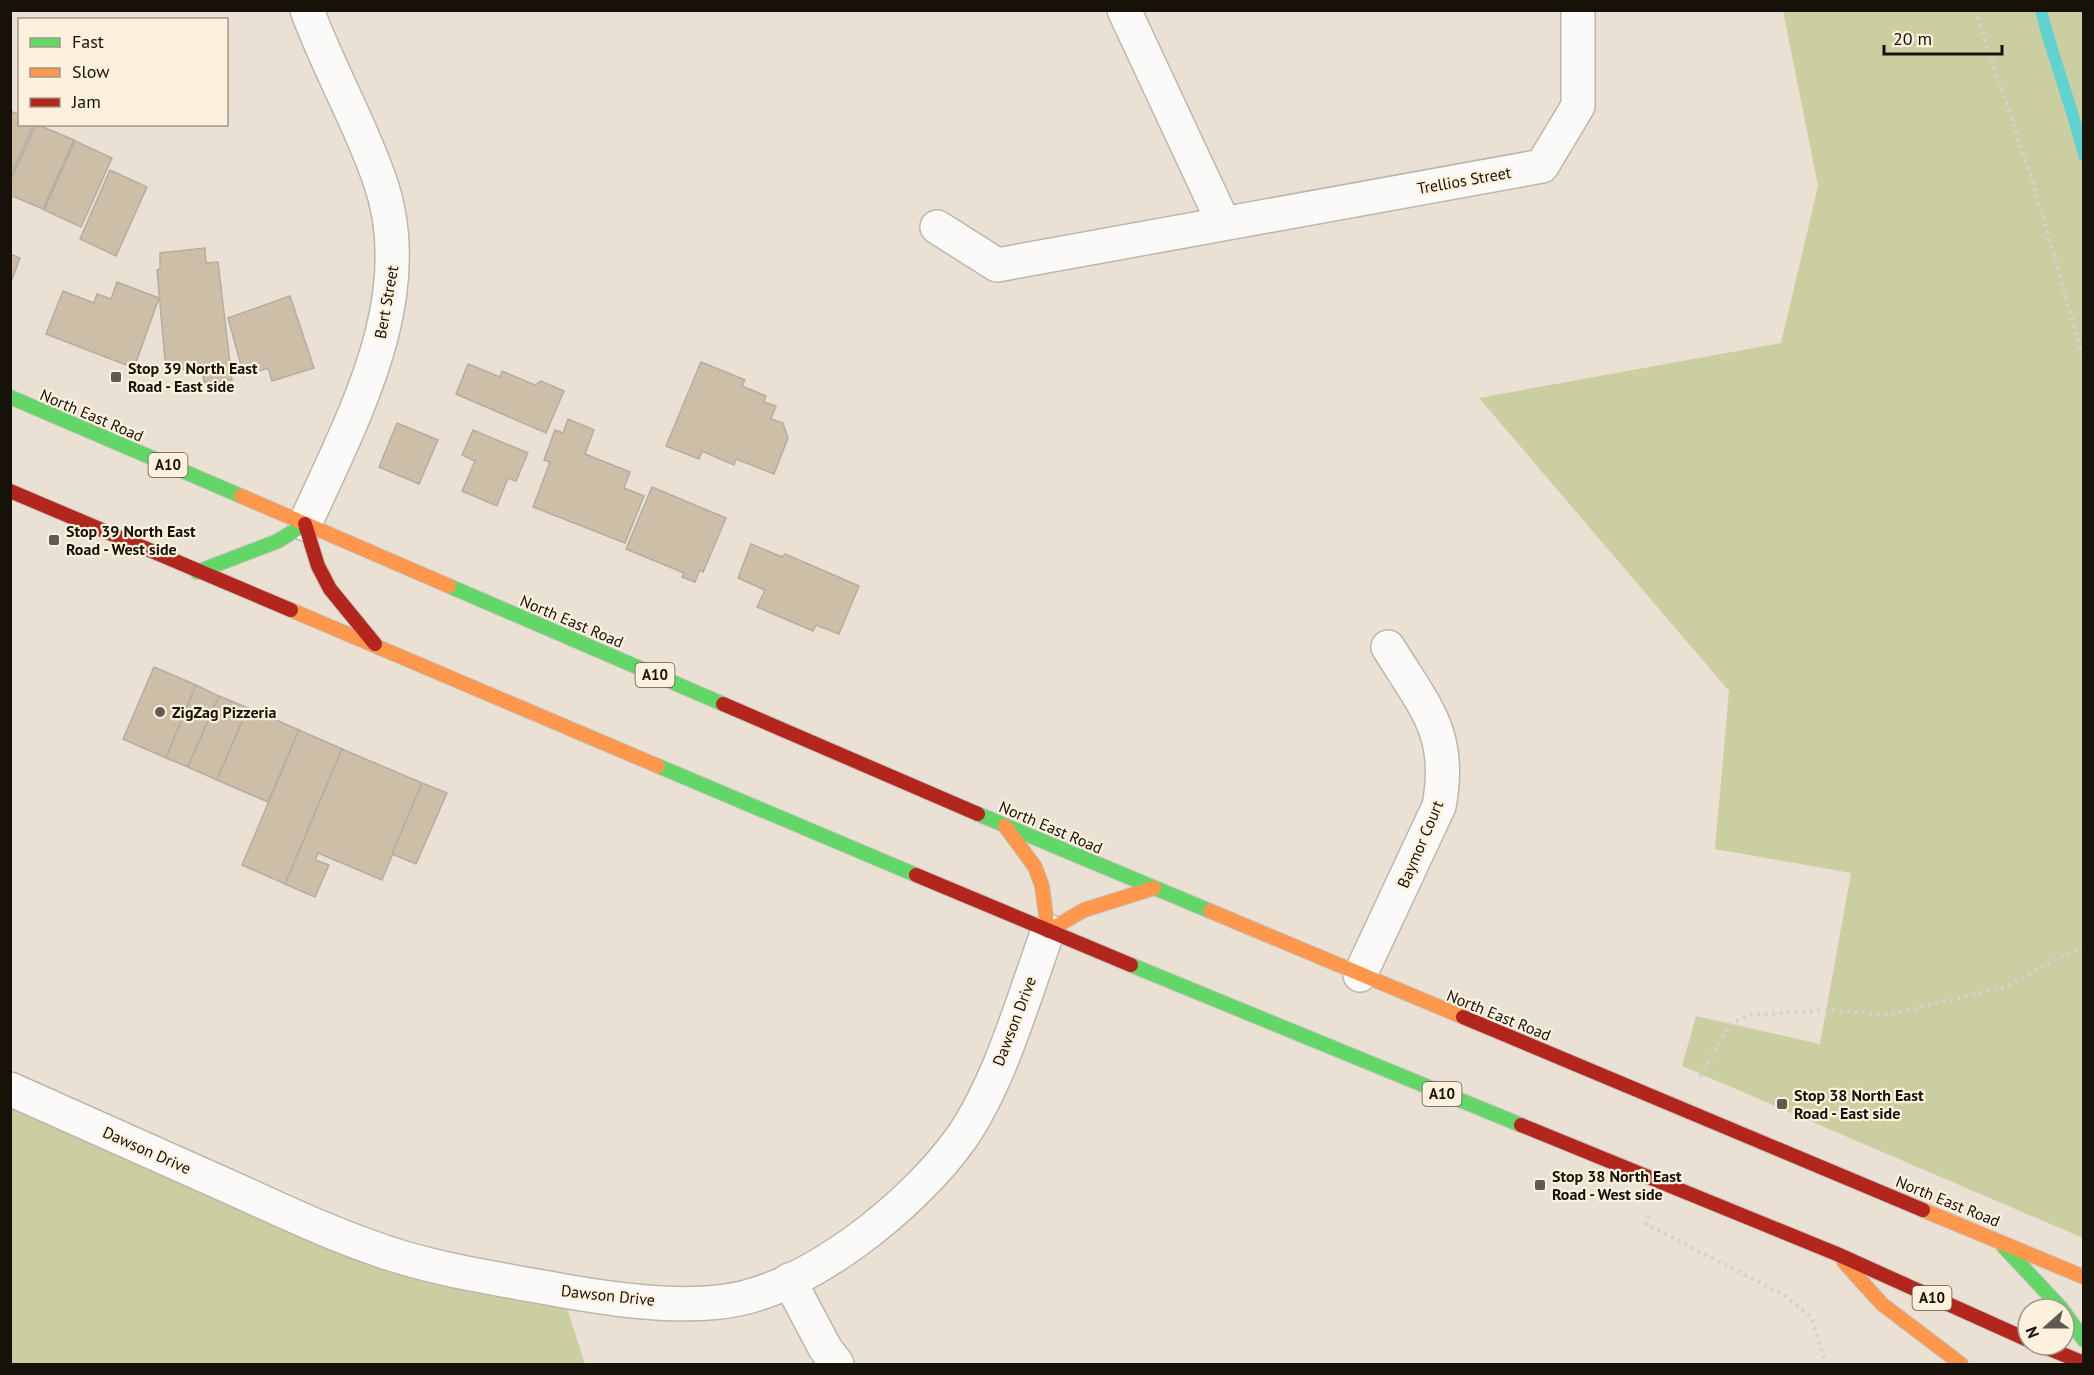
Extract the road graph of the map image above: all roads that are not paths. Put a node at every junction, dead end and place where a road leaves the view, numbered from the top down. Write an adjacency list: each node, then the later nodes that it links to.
1 (307, 10): 8 (street, Bert Street)
2 (1124, 10): 4 (street)
3 (1578, 11): 4 (street, Trellios Street)
4 (1223, 222): 5 (street, Trellios Street)
5 (937, 227)
6 (10, 397): 8 (highway, North East Road / A10)
7 (10, 491): 9 (highway, A10)
8 (305, 524): 9 (highway); 11 (highway); 12 (highway, North East Road / A10)
9 (197, 572): 11 (highway, A10)
10 (1388, 646): 15 (street, Baymor Court)
11 (379, 647): 14 (highway, A10)
12 (1005, 826): 13 (highway, North East Road / A10); 14 (highway)
13 (1154, 888): 14 (highway); 15 (highway, North East Road / A10)
14 (1048, 931): 18 (highway, A10); 20 (street, Dawson Drive)
15 (1360, 975): 17 (highway, North East Road / A10)
16 (10, 1089): 20 (street, Dawson Drive)
17 (1994, 1237): 19 (highway, North East Road / A10); 21 (highway)
18 (1838, 1254): 22 (highway, A10); 26 (highway)
19 (2084, 1277)
20 (789, 1280): 25 (street)
21 (2051, 1297)
22 (2016, 1335)
23 (2069, 1357): 24 (highway)
24 (2084, 1363)
25 (837, 1365)
26 (1961, 1365)

